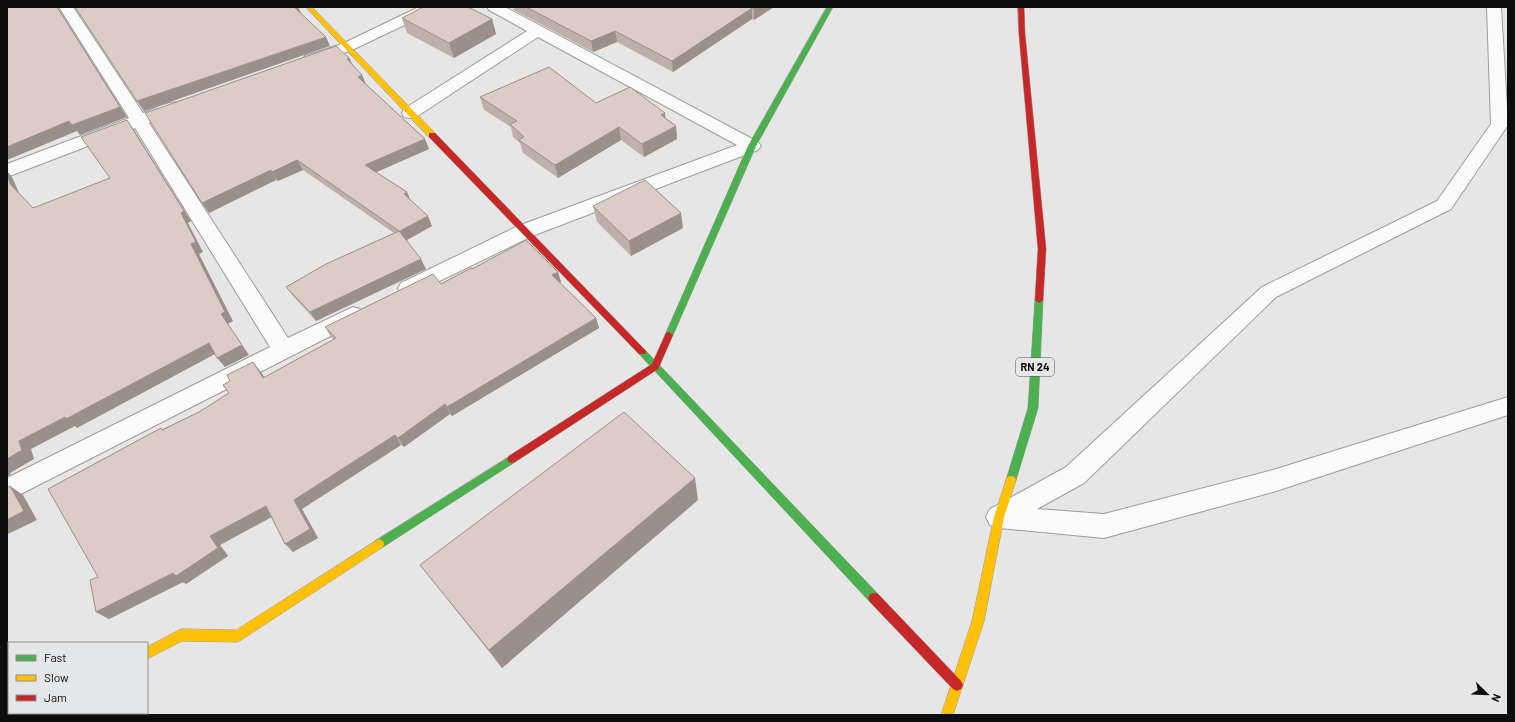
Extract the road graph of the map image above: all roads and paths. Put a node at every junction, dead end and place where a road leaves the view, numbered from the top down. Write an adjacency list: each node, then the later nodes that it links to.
1 (66, 7): 13 (street)
2 (309, 7): 9 (street)
3 (431, 7): 9 (street)
4 (494, 7): 8 (street)
5 (830, 7): 14 (street)
6 (1021, 7): 23 (street, RN 24)
7 (1494, 7): 23 (street)
8 (538, 30): 12 (street); 14 (street)
9 (347, 47): 10 (street); 12 (street)
10 (295, 65)
11 (191, 102): 13 (street)
12 (410, 113): 16 (street)
13 (139, 120): 15 (street); 19 (street)
14 (752, 146): 16 (street); 20 (street)
15 (8, 169)
16 (525, 231): 17 (street); 20 (street)
17 (390, 297)
18 (368, 308): 19 (street)
19 (283, 349): 22 (street)
20 (655, 366): 24 (street); 25 (street)
21 (1508, 406): 23 (street)
22 (7, 490)
23 (999, 517): 25 (street, RN 24)
24 (148, 653)
25 (957, 685): 26 (street, RN 24)
26 (947, 715)

